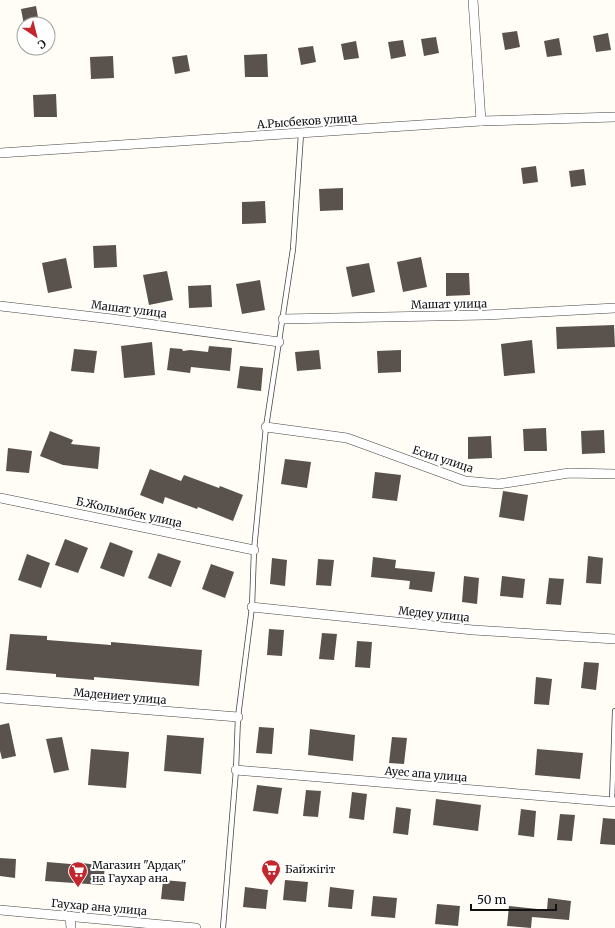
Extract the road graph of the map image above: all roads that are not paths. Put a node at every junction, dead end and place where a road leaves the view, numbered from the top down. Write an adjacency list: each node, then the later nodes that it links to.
1 (473, 0): 3 (street)
2 (615, 117): 3 (street, А.Рысбеков улица)
3 (481, 121): 4 (street, А.Рысбеков улица)
4 (301, 134): 5 (street, А.Рысбеков улица); 8 (lane)
5 (0, 153)
6 (0, 306): 9 (street, Машат улица)
7 (615, 308): 8 (street, Машат улица)
8 (283, 319): 9 (lane)
9 (279, 342): 10 (lane)
10 (266, 427): 11 (street, Есил улица); 13 (lane)
11 (615, 474)
12 (0, 498): 13 (street, Б.Жолымбек улица)
13 (254, 550): 14 (lane)
14 (252, 607): 15 (street, Медеу улица); 18 (lane)
15 (615, 639)
16 (0, 698): 18 (street, Мадениет улица)
17 (615, 711): 20 (lane)
18 (238, 718): 19 (lane)
19 (236, 770): 20 (street, Ауес апа улица); 25 (lane)
20 (613, 802)
21 (0, 910): 22 (street, Гаухар ана улица)
22 (70, 916): 23 (street); 24 (street, Гаухар ана улица)
23 (71, 928)
24 (196, 928)
25 (223, 928)

